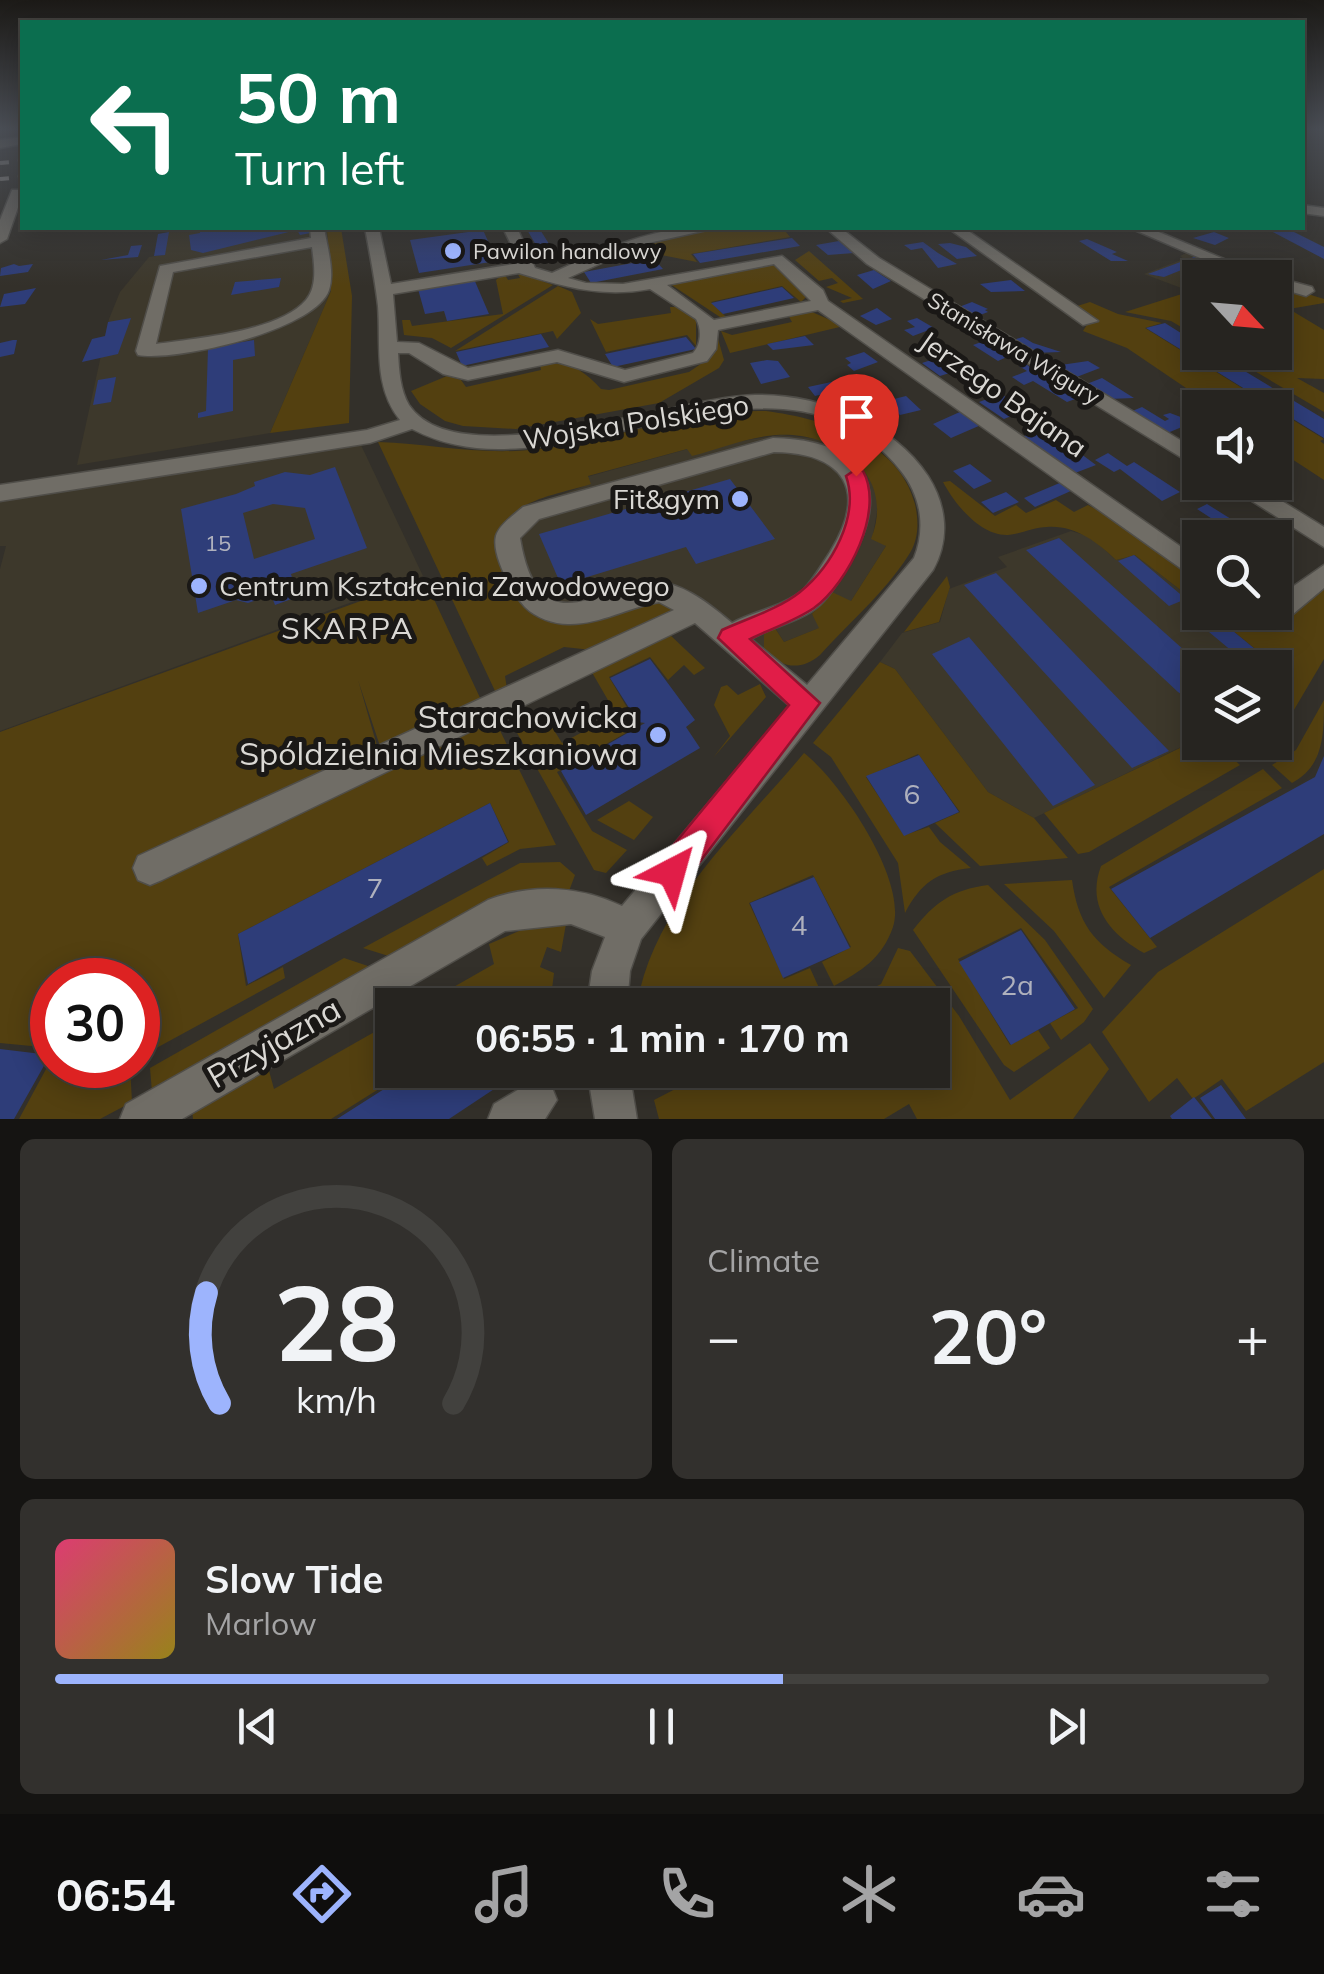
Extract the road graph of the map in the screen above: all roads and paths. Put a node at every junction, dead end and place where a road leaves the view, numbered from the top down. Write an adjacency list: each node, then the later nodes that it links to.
1 (20, 193): 2 (street); 3 (street)
2 (0, 194)
3 (10, 214): 11 (street)
4 (372, 230): 17 (street)
5 (698, 230): 14 (street)
6 (836, 230): 26 (street, Stanisława Wigury)
7 (958, 230): 21 (street)
8 (1143, 230): 12 (street)
9 (512, 232): 13 (street)
10 (318, 234): 10 (street)
11 (0, 240)
12 (1218, 260)
13 (526, 268): 14 (street); 17 (street)
14 (556, 277): 15 (street)
15 (654, 284): 20 (street, Jerzego Bajana); 23 (street)
16 (1292, 287): 18 (street)
17 (385, 290): 24 (street)
18 (1306, 292)
19 (1086, 298): 21 (street)
20 (821, 304): 23 (street); 30 (street, Jerzego Bajana)
21 (1065, 304): 22 (street)
22 (1089, 321)
23 (709, 326): 24 (street, Wojska Polskiego)
24 (390, 348): 25 (street)
25 (414, 422): 27 (street); 35 (street, Wojska Polskiego)
26 (1182, 451)
27 (0, 493)
28 (1262, 500): 29 (street)
29 (1324, 538)
30 (1182, 559)
31 (1318, 580): 32 (street)
32 (1292, 601)
33 (698, 610): 34 (street); 34 (street); 36 (street)
34 (731, 638): 35 (street)
35 (807, 703): 37 (street, Wojska Polskiego)
36 (150, 868)
37 (627, 928): 38 (street, Wojska Polskiego); 40 (street, Przyjazna)
38 (611, 988)
39 (611, 1088): 41 (street)
40 (140, 1119)
41 (616, 1119)

